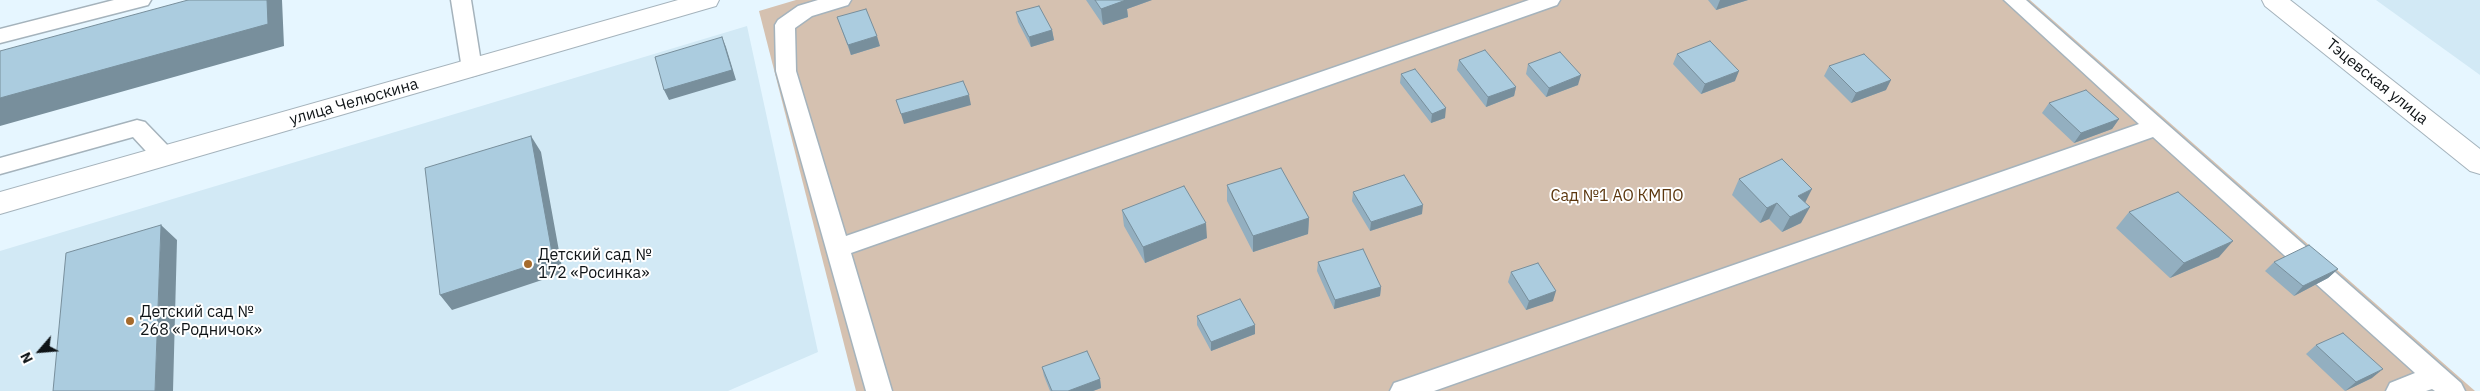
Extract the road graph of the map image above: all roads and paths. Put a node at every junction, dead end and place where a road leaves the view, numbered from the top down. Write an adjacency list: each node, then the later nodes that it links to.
1 (140, 0): 8 (lane)
2 (461, 0): 9 (lane)
3 (707, 0): 9 (main road, улица Челюскина)
4 (841, 0): 15 (lane)
5 (1550, 0): 15 (lane)
6 (2014, 0): 10 (lane)
7 (2274, 0): 12 (main road, Тэцевская улица)
8 (0, 36)
9 (472, 69): 11 (main road, улица Челюскина)
10 (2156, 127): 16 (lane); 18 (lane)
11 (164, 156): 13 (lane); 14 (main road, улица Челюскина)
12 (2480, 164)
13 (0, 166)
14 (0, 202)
15 (838, 248): 17 (lane)
16 (2444, 383): 19 (lane)
17 (878, 391)
18 (1403, 391)
19 (2399, 391)

